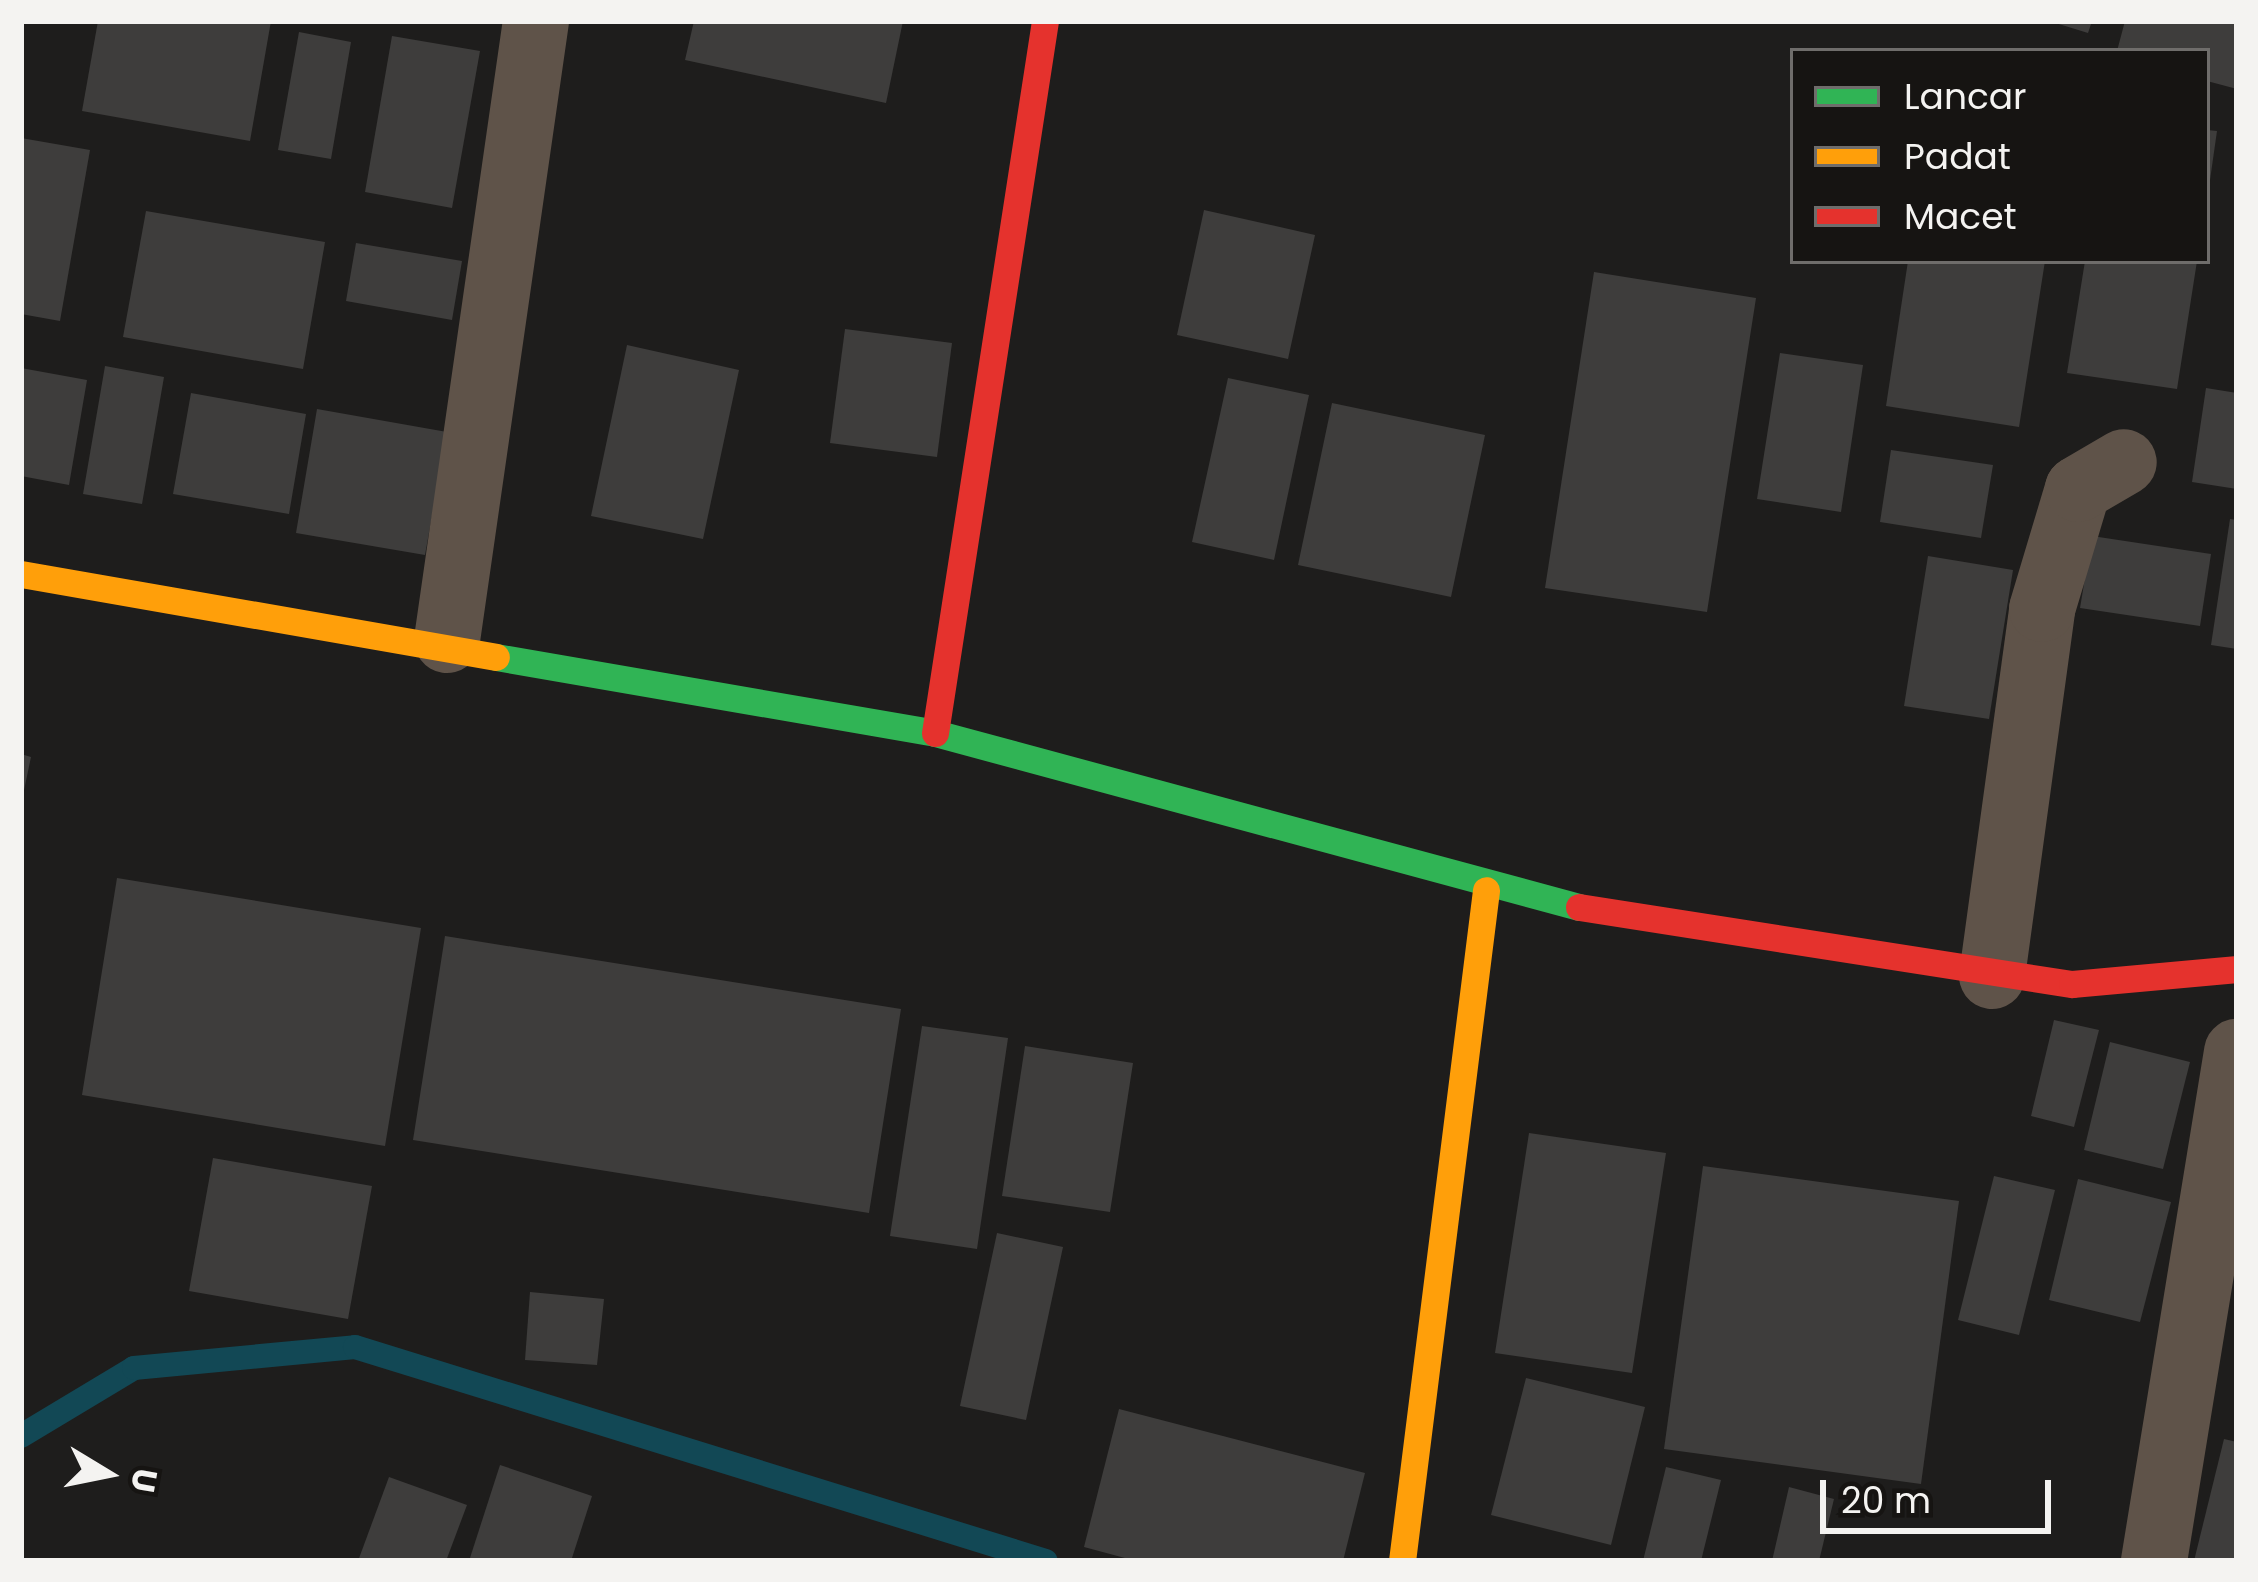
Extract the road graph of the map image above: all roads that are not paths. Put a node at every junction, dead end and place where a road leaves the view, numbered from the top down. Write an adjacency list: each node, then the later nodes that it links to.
1 (536, 21): 5 (street)
2 (1045, 21): 6 (street)
3 (2124, 462): 9 (street)
4 (21, 574): 5 (street)
5 (447, 640): 6 (street)
6 (935, 733): 7 (street)
7 (1486, 890): 9 (street); 11 (street)
8 (2237, 969): 9 (street)
9 (1992, 976)
10 (2237, 1052): 12 (street)
11 (1402, 1561)
12 (2154, 1561)

